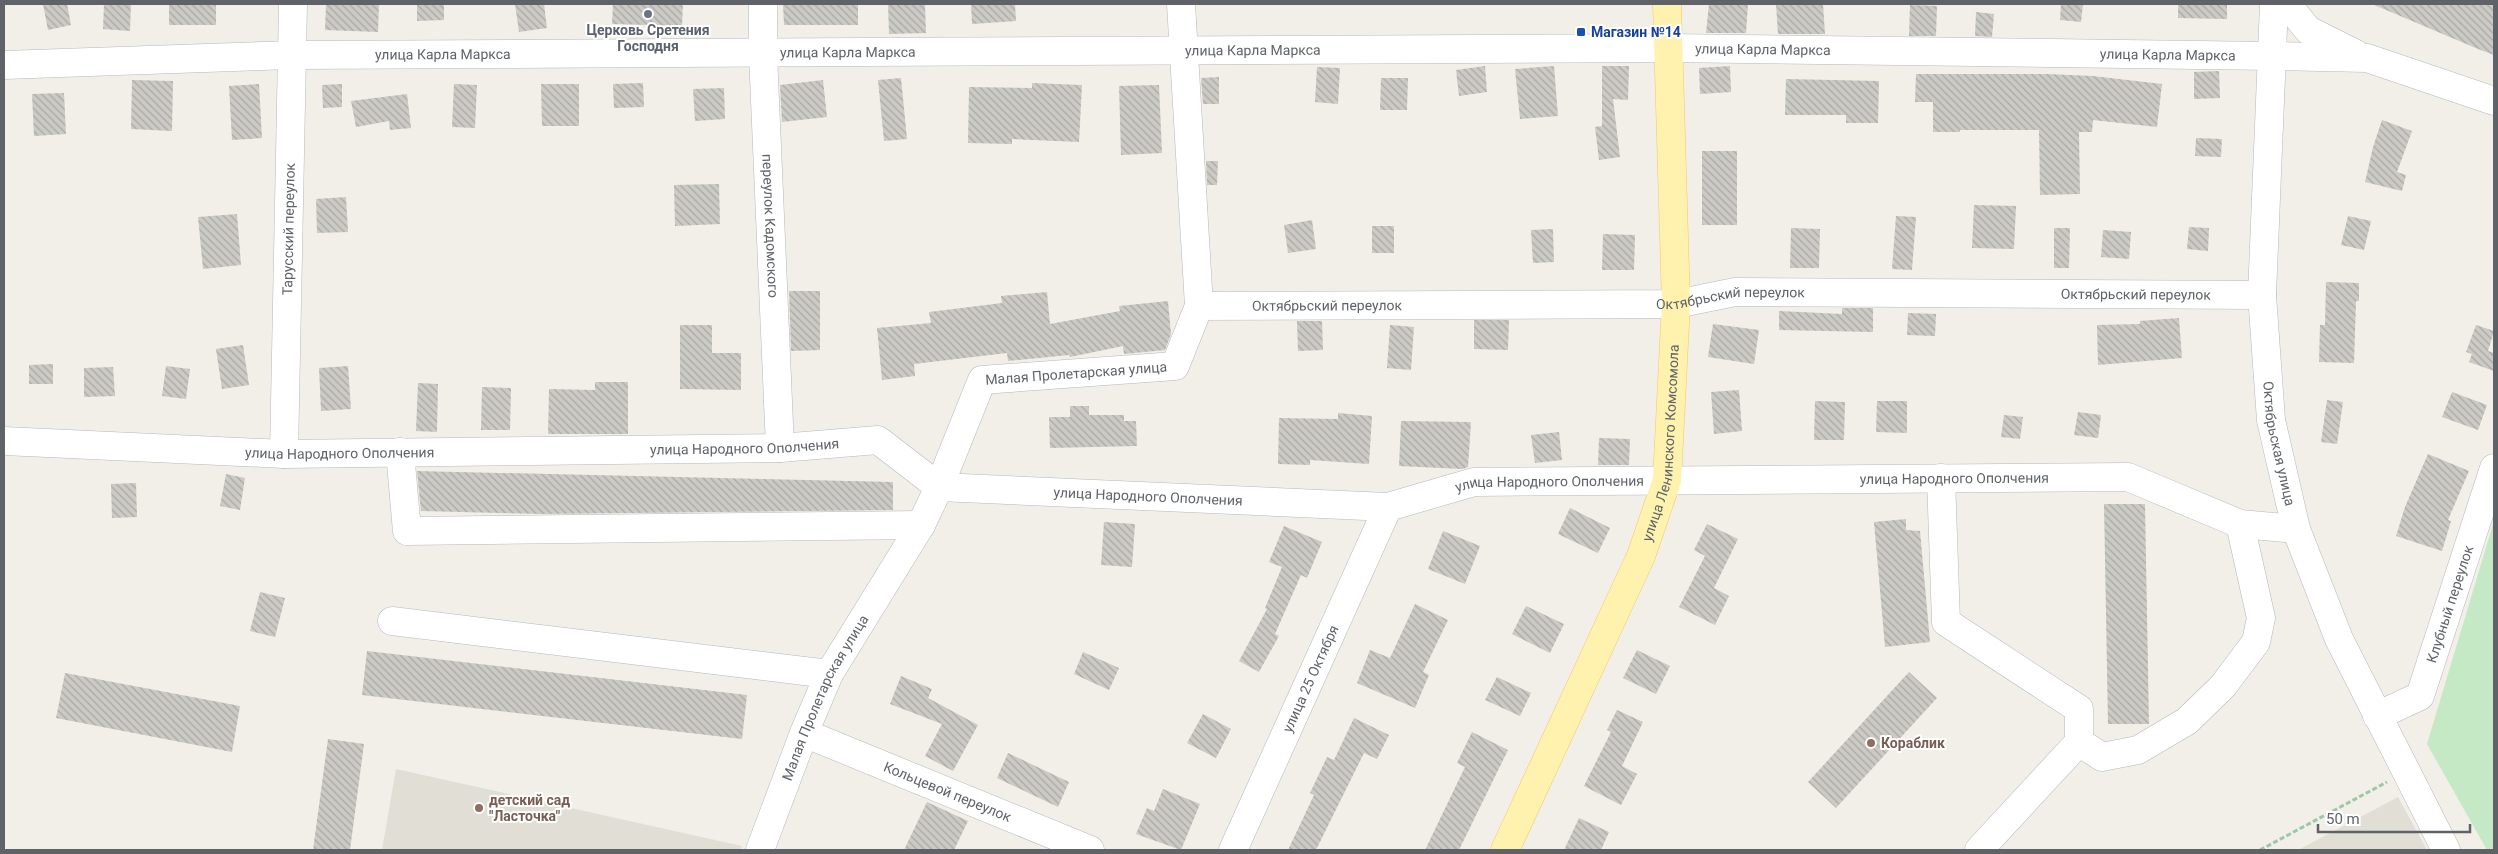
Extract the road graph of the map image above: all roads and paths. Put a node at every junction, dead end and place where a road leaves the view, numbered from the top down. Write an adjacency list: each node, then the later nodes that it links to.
1 (292, 4): 10 (street, Тарусский переулок)
2 (763, 4): 9 (street, переулок Кадомского)
3 (1181, 4): 8 (street, Малая Пролетарская улица)
4 (1667, 4): 7 (main road, улица Ленинского Комсомола)
5 (2274, 4): 11 (street, Октябрьская улица)
6 (2288, 4): 12 (street)
7 (1668, 48): 8 (street, улица Карла Маркса); 11 (street, улица Карла Маркса); 16 (main road, улица Ленинского Комсомола)
8 (1182, 52): 9 (street, улица Карла Маркса); 17 (street, Малая Пролетарская улица)
9 (763, 54): 10 (street, улица Карла Маркса); 19 (street, переулок Кадомского)
10 (292, 55): 13 (street, улица Карла Маркса); 21 (street, Тарусский переулок)
11 (2272, 56): 12 (street, улица Карла Маркса); 15 (street, Октябрьская улица)
12 (2367, 58): 14 (street, улица Карла Маркса)
13 (4, 65)
14 (2494, 101)
15 (2262, 295): 16 (street, Октябрьский переулок); 29 (street, Октябрьская улица)
16 (1676, 304): 17 (street, Октябрьский переулок); 24 (main road, улица Ленинского Комсомола)
17 (1200, 306): 25 (street, Малая Пролетарская улица)
18 (4, 441): 21 (street, улица Народного Ополчения)
19 (780, 448): 20 (street, улица Народного Ополчения); 25 (street, улица Народного Ополчения)
20 (400, 452): 21 (street, улица Народного Ополчения); 28 (street)
21 (284, 454)
22 (2494, 468): 32 (street, Клубный переулок)
23 (1941, 478): 24 (street, улица Народного Ополчения); 27 (street, улица Народного Ополчения); 34 (street)
24 (1667, 480): 26 (street, улица Народного Ополчения); 39 (main road, улица Ленинского Комсомола)
25 (940, 487): 26 (street, улица Народного Ополчения); 28 (street, Малая Пролетарская улица)
26 (1388, 507): 38 (street, улица 25 Октября)
27 (2240, 524): 29 (street, улица Народного Ополчения); 34 (street)
28 (921, 525): 31 (street, Малая Пролетарская улица)
29 (2296, 529): 32 (street, Октябрьская улица)
30 (392, 621): 31 (street)
31 (829, 674): 33 (street, Малая Пролетарская улица)
32 (2377, 716): 35 (street, Октябрьская улица)
33 (804, 733): 36 (street, Малая Пролетарская улица); 37 (street, Кольцевой переулок)
34 (2079, 742): 40 (street)
35 (2405, 772): 41 (path); 42 (street, Октябрьская улица)
36 (760, 850)
37 (1090, 850)
38 (1233, 850)
39 (1505, 850)
40 (1979, 850)
41 (2260, 850)
42 (2446, 850)

